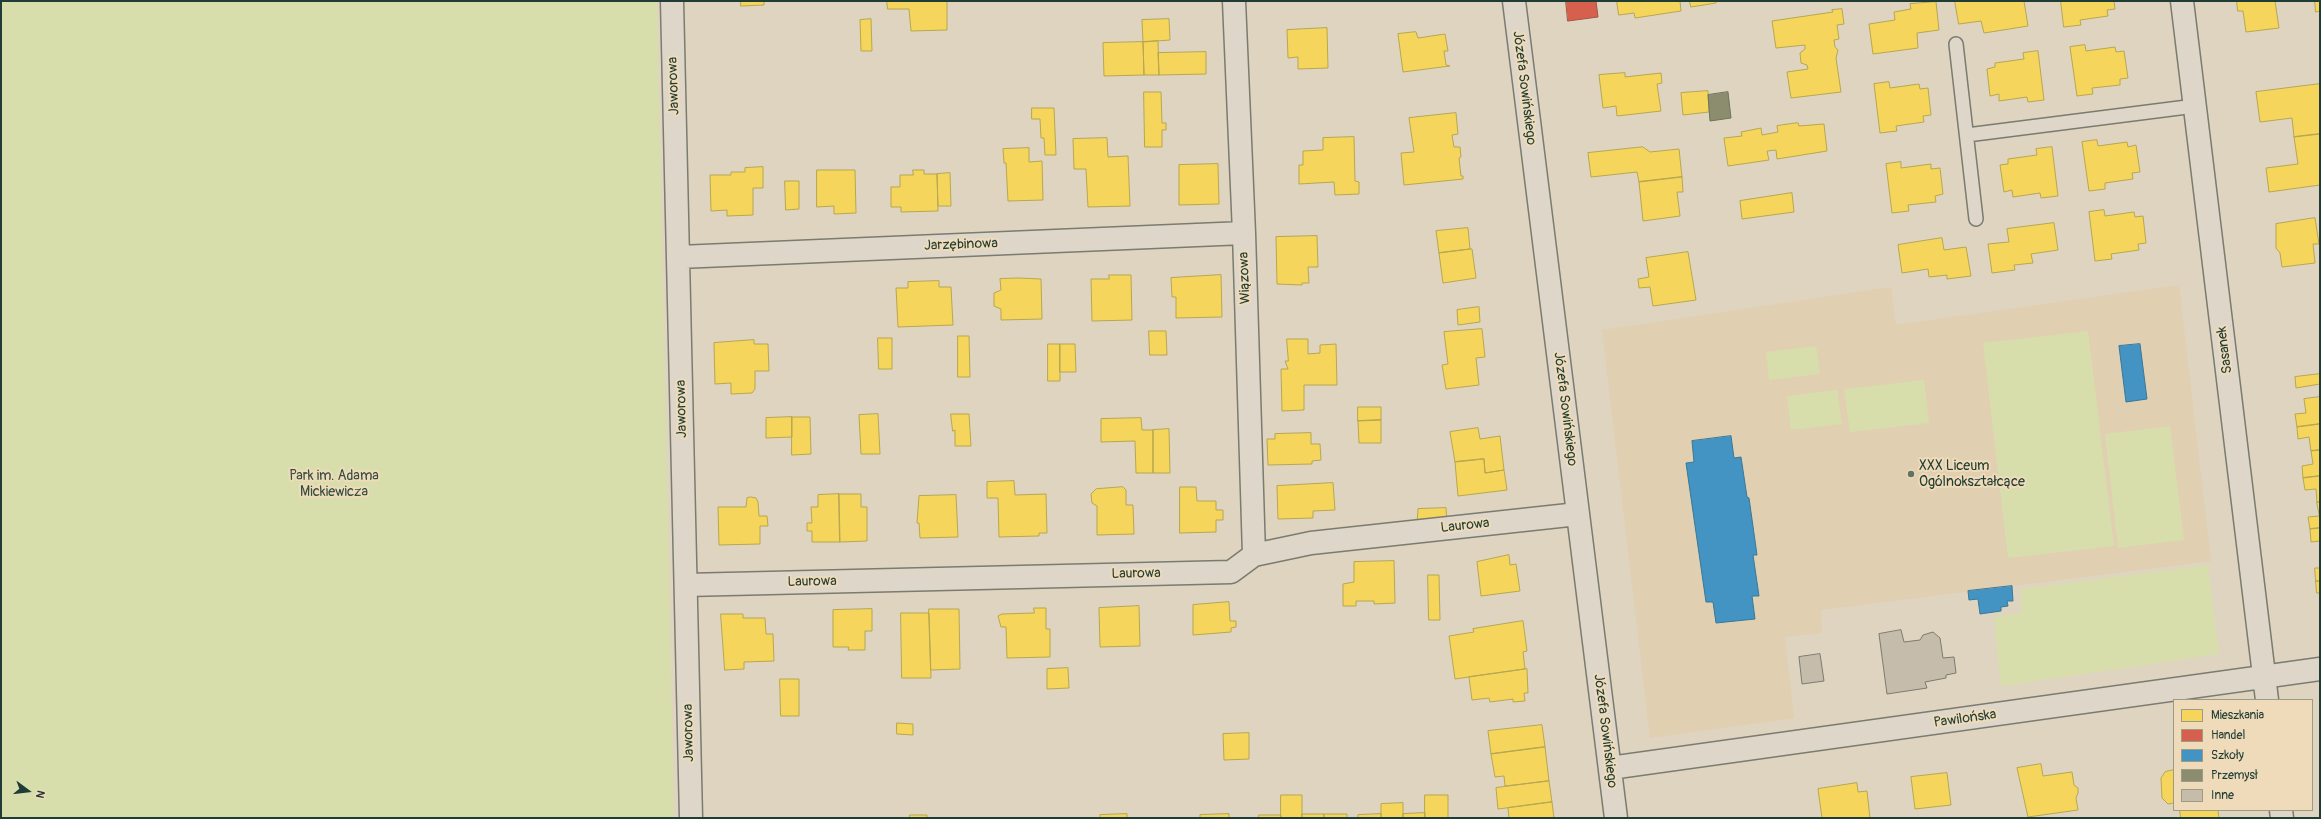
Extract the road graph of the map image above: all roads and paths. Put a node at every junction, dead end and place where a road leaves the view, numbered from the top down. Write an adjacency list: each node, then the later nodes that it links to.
1 (672, 1): 10 (street, Jaworowa)
2 (1234, 1): 9 (street, Wiązowa)
3 (1514, 1): 11 (street, Józefa Sowińskiego)
4 (2182, 1): 6 (street, Sasanek)
5 (1956, 44): 7 (lane)
6 (2195, 106): 7 (lane); 15 (street, Sasanek)
7 (1967, 135): 8 (lane)
8 (1976, 219)
9 (1244, 233): 10 (street, Jarzębinowa); 12 (street, Wiązowa)
10 (679, 257): 13 (street, Jaworowa)
11 (1578, 514): 12 (street, Laurowa); 17 (street, Józefa Sowińskiego)
12 (1254, 555): 13 (street, Laurowa)
13 (686, 585): 18 (street, Jaworowa)
14 (2320, 669): 15 (street, Pawilońska)
15 (2265, 677): 16 (street, Sasanek); 17 (street, Pawilońska)
16 (2268, 699)
17 (1610, 768): 19 (street, Józefa Sowińskiego)
18 (691, 818)
19 (1616, 818)

